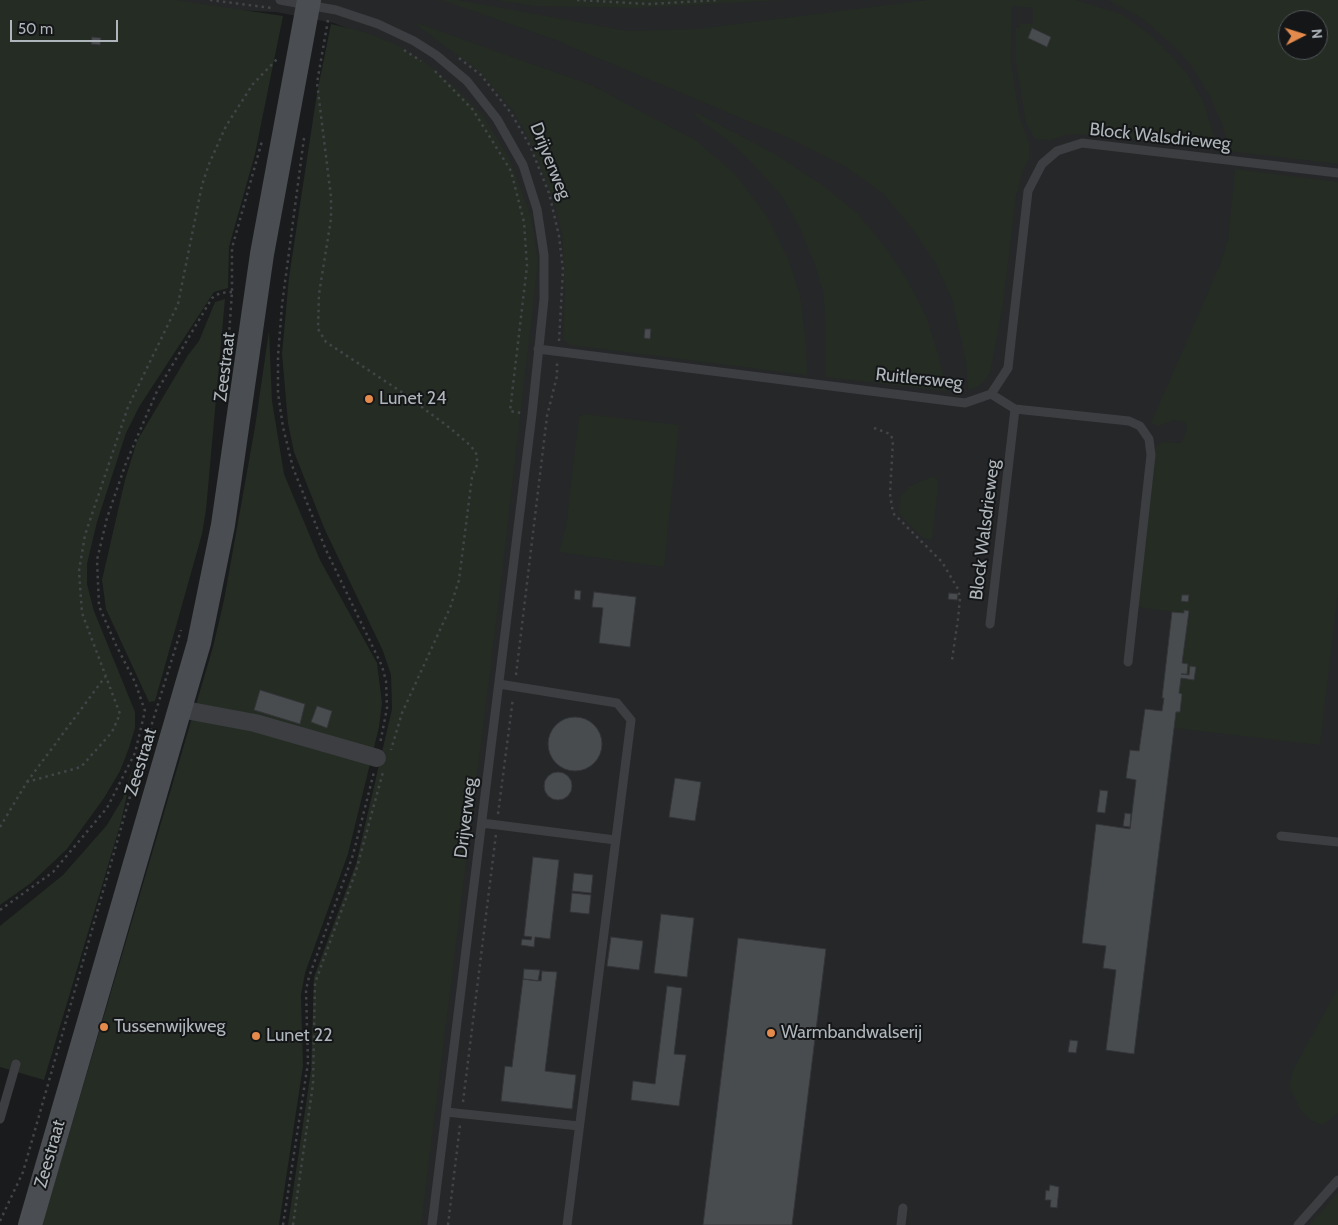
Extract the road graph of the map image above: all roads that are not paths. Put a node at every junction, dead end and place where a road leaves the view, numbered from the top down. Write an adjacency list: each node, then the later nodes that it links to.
1 (309, 0): 10 (main road, Zeestraat)
2 (278, 4): 4 (lane, Drijverweg)
3 (1338, 173): 5 (lane, Block Walsdrieweg)
4 (538, 349): 5 (lane, Ruitlersweg); 9 (lane, Drijverweg)
5 (991, 394): 6 (lane)
6 (1015, 409): 7 (lane, Block Walsdrieweg); 8 (lane)
7 (990, 624)
8 (1128, 662)
9 (499, 684): 12 (lane, Drijverweg); 14 (lane)
10 (180, 709): 11 (street); 22 (main road, Zeestraat)
11 (383, 760)
12 (482, 823): 14 (lane); 17 (lane, Drijverweg)
13 (1281, 836): 15 (lane)
14 (615, 840): 19 (lane)
15 (1338, 842)
16 (16, 1064): 18 (lane)
17 (446, 1112): 19 (lane); 23 (lane, Drijverweg)
18 (0, 1119)
19 (579, 1126): 24 (lane)
20 (1338, 1180): 26 (lane)
21 (903, 1208): 25 (lane)
22 (30, 1225)
23 (432, 1225)
24 (567, 1225)
25 (901, 1225)
26 (1298, 1225)

